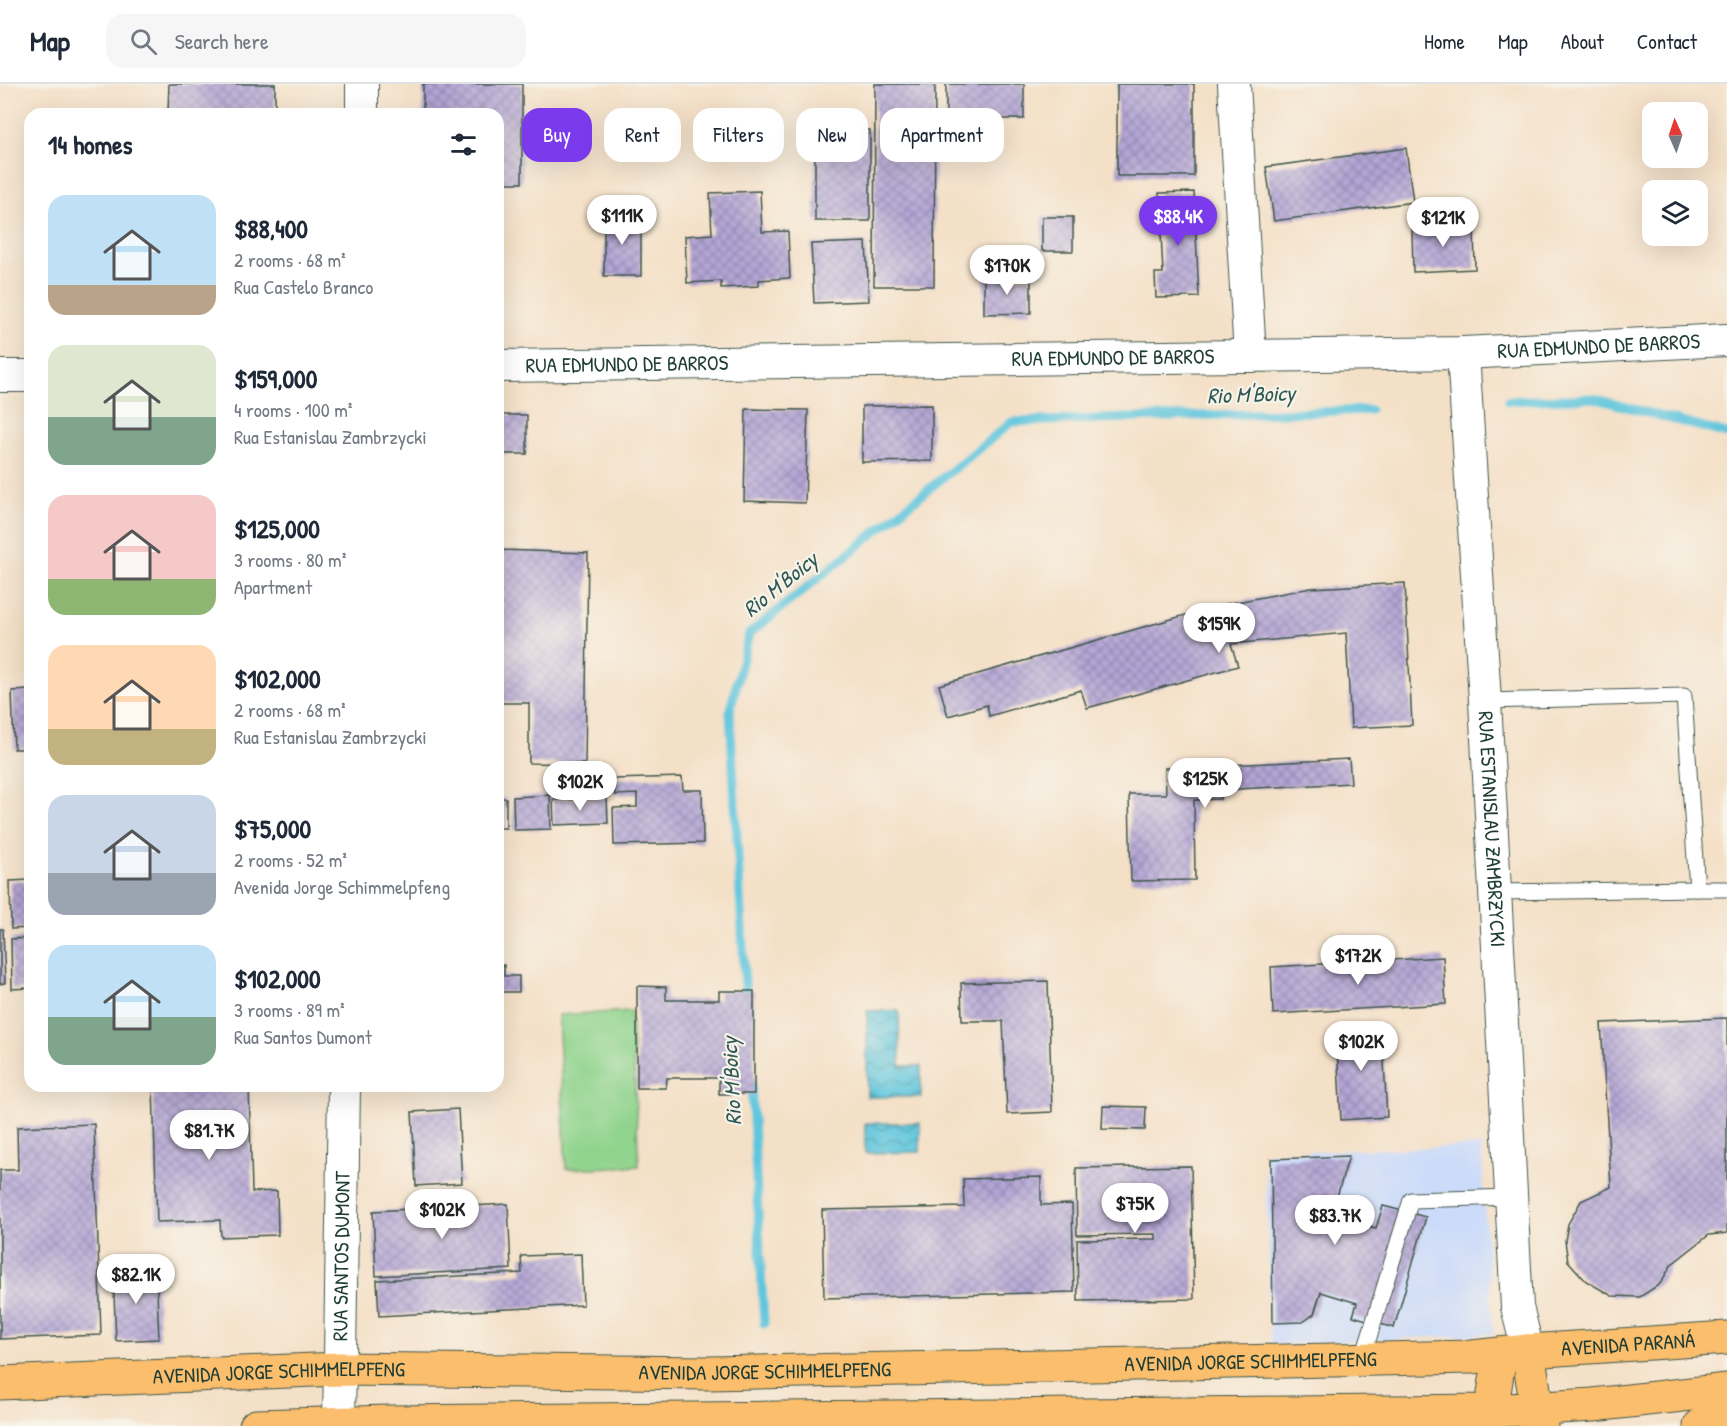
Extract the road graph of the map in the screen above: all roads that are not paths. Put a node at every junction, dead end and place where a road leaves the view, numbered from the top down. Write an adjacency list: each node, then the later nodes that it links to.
1 (362, 84): 3 (street)
2 (1234, 84): 6 (street)
3 (362, 108)
4 (1727, 340): 5 (street, RUA EDMUNDO DE BARROS)
5 (1463, 352): 6 (street, RUA EDMUNDO DE BARROS); 10 (street, RUA ESTANISLAU ZAMBRZYCKI)
6 (1250, 356): 7 (street, RUA EDMUNDO DE BARROS)
7 (504, 366)
8 (0, 376): 9 (street)
9 (24, 376)
10 (1485, 701): 11 (lane); 13 (street, RUA ESTANISLAU ZAMBRZYCKI)
11 (1698, 889): 12 (lane); 13 (lane)
12 (1727, 889)
13 (1495, 892): 15 (street, RUA ESTANISLAU ZAMBRZYCKI)
14 (344, 1092): 19 (street, RUA SANTOS DUMONT)
15 (1512, 1197): 17 (street, RUA ESTANISLAU ZAMBRZYCKI); 18 (lane)
16 (1727, 1338): 17 (main road, AVENIDA PARANÁ)
17 (1514, 1353): 18 (main road, AVENIDA JORGE SCHIMMELPFENG); 23 (main road); 25 (main road)
18 (1362, 1360): 19 (main road, AVENIDA JORGE SCHIMMELPFENG)
19 (339, 1369): 20 (main road, AVENIDA JORGE SCHIMMELPFENG); 26 (street, RUA SANTOS DUMONT)
20 (0, 1383)
21 (1727, 1390): 23 (main road)
22 (1727, 1403): 28 (main road)
23 (1539, 1418): 25 (main road)
24 (1365, 1419): 25 (main road); 26 (main road)
25 (1489, 1419)
26 (339, 1425): 27 (main road)
27 (256, 1426)
28 (1700, 1426)

